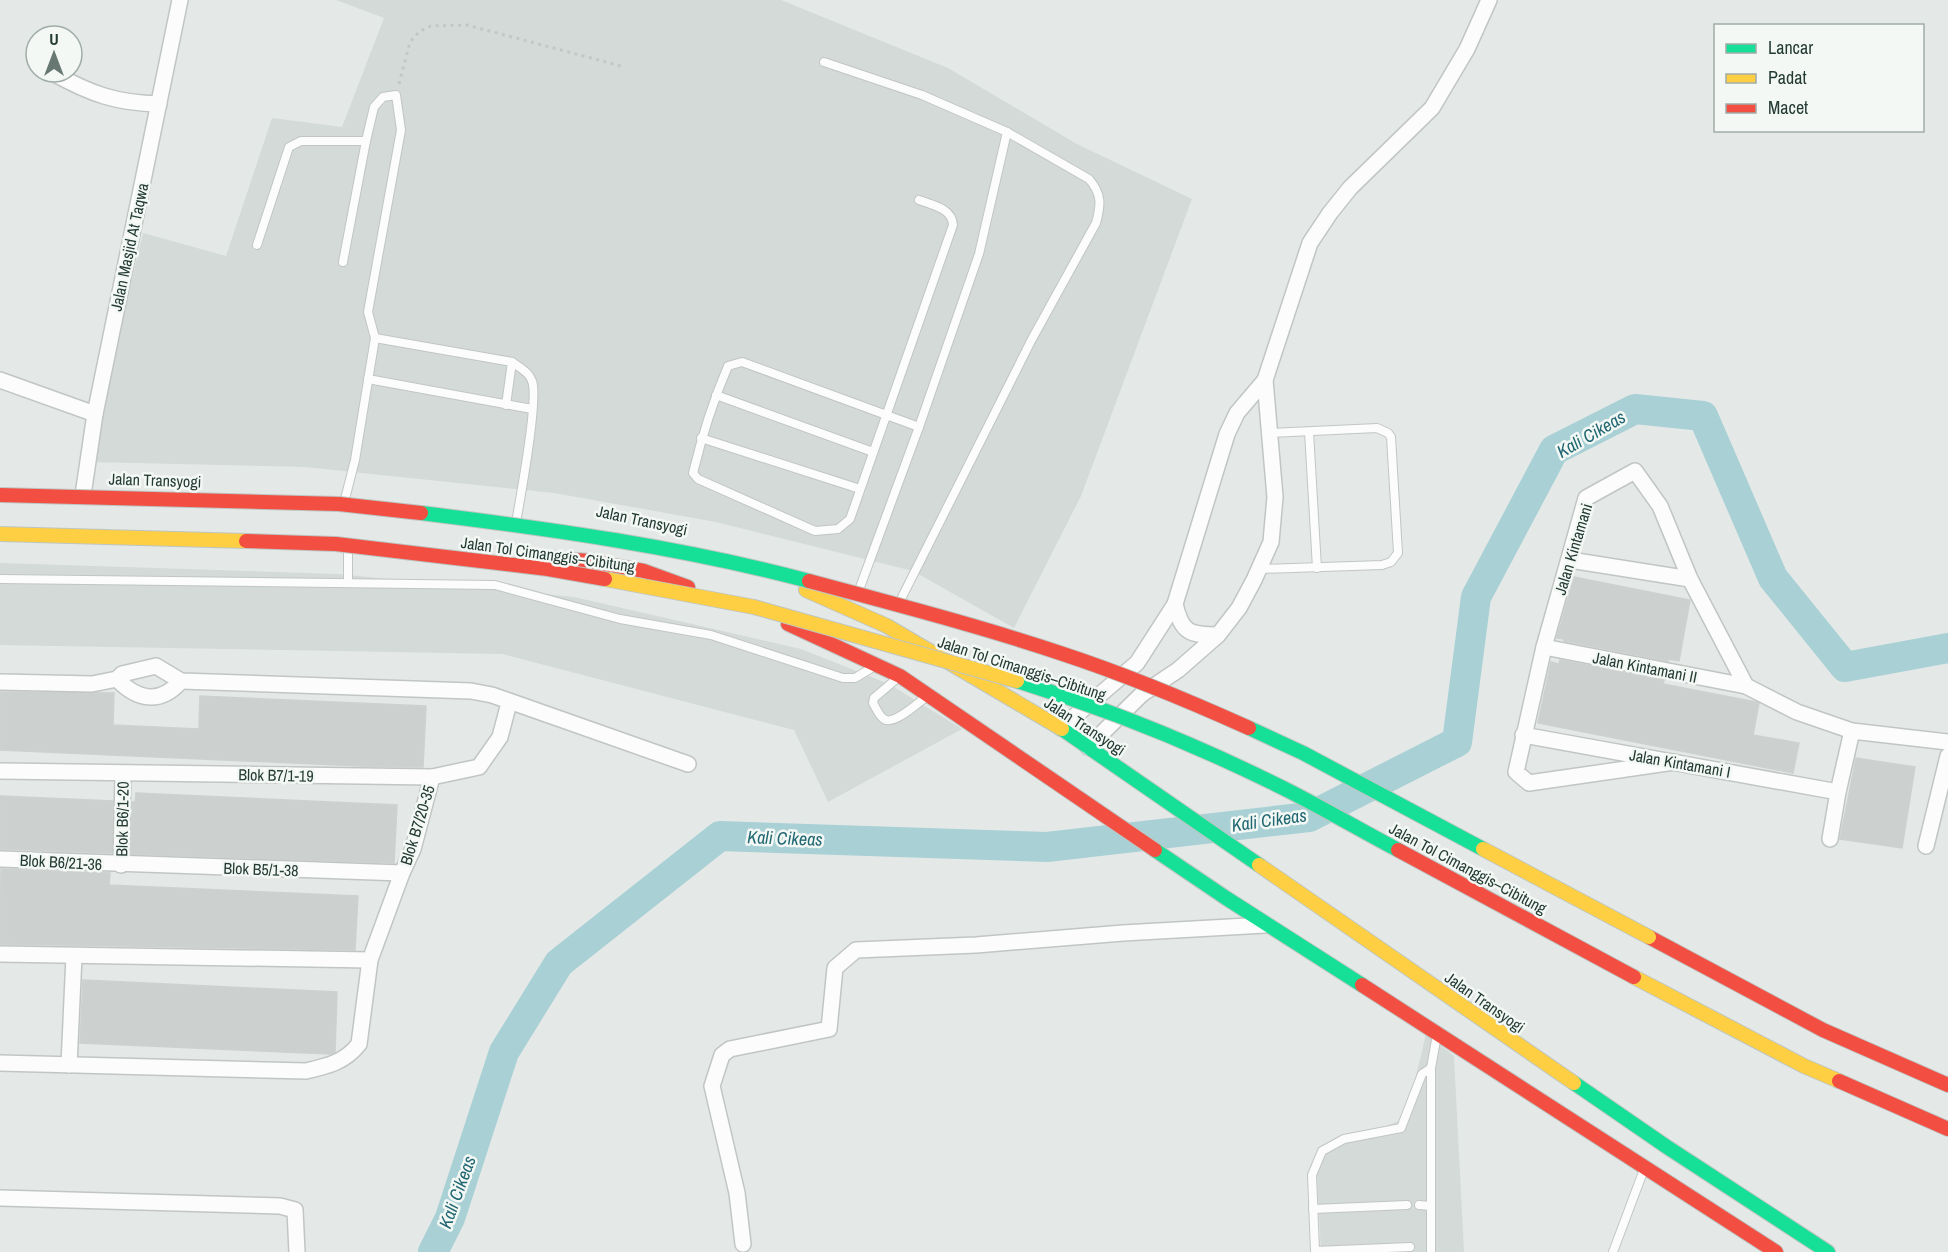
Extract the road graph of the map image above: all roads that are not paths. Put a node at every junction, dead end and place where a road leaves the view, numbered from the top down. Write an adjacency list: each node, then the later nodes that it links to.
1 (180, 0): 5 (street, Jalan Masjid At Taqwa)
2 (1489, 0): 15 (street)
3 (824, 62): 6 (lane)
4 (73, 84): 5 (street)
5 (159, 104): 19 (street, Jalan Masjid At Taqwa)
6 (1007, 132): 21 (lane); 42 (lane)
7 (366, 141): 9 (lane); 10 (lane); 11 (lane)
8 (919, 200): 20 (lane)
9 (257, 245)
10 (344, 262)
11 (375, 338): 12 (lane); 13 (lane)
12 (512, 362): 17 (lane); 18 (lane)
13 (368, 379): 17 (lane); 29 (lane)
14 (0, 380): 19 (street)
15 (1265, 380): 23 (street); 40 (street)
16 (716, 395): 20 (lane); 24 (lane); 25 (lane)
17 (506, 405): 18 (lane)
18 (532, 409): 30 (lane)
19 (95, 414): 28 (street, Jalan Masjid At Taqwa)
20 (887, 414): 21 (lane); 25 (lane)
21 (920, 427): 41 (lane)
22 (1309, 432): 23 (lane); 35 (lane); 35 (lane)
23 (1270, 433): 36 (street)
24 (701, 438): 26 (lane); 26 (lane)
25 (873, 452): 26 (lane)
26 (860, 489)
27 (0, 493): 28 (highway, Jalan Transyogi); 79 (highway, Jalan Tol Cimanggis–Cibitung, bridge)
28 (83, 495): 29 (highway, Jalan Transyogi)
29 (345, 503): 30 (highway, Jalan Transyogi)
30 (517, 517): 41 (highway, Jalan Transyogi)
31 (0, 534): 80 (highway, Jalan Tol Cimanggis–Cibitung, bridge)
32 (0, 539): 33 (highway)
33 (348, 550): 39 (lane); 45 (highway)
34 (1570, 560): 38 (street); 38 (street, Jalan Kintamani); 44 (street, Jalan Kintamani)
35 (1317, 568): 36 (lane)
36 (1259, 569): 43 (street)
37 (0, 579): 39 (lane)
38 (1690, 579): 50 (street, Jalan Kintamani)
39 (348, 583): 45 (lane)
40 (1175, 604): 43 (street); 53 (street)
41 (852, 609): 42 (highway, Jalan Transyogi)
42 (887, 626): 53 (highway, Jalan Transyogi)
43 (1218, 635): 57 (street)
44 (1544, 647): 50 (street, Jalan Kintamani II); 55 (street, Jalan Kintamani)
45 (875, 664): 46 (highway)
46 (900, 676): 51 (highway); 51 (lane)
47 (117, 680): 48 (street); 48 (street); 49 (street)
48 (181, 681): 52 (street)
49 (0, 682)
50 (1746, 686): 54 (street)
51 (930, 694): 71 (highway)
52 (509, 703): 60 (street); 63 (street, Blok B7/1-19)
53 (1060, 728): 57 (highway, Jalan Transyogi)
54 (1852, 731): 56 (street); 64 (street)
55 (1523, 735): 59 (street, Jalan Kintamani I); 59 (street, Jalan Kintamani)
56 (1948, 742)
57 (1088, 747): 95 (highway, Jalan Transyogi)
58 (1948, 756): 65 (street)
59 (1674, 762): 64 (street, Jalan Kintamani I)
60 (688, 764)
61 (0, 771): 62 (street, Blok B7/1-19)
62 (123, 774): 63 (street, Blok B7/1-19); 69 (street, Blok B6/1-20)
63 (432, 777): 70 (street, Blok B7/20-35)
64 (1838, 792): 66 (street)
65 (1941, 814): 67 (street)
66 (1830, 839)
67 (1926, 846)
68 (0, 859): 69 (street, Blok B6/21-36)
69 (121, 865): 70 (street, Blok B5/1-38)
70 (402, 873): 74 (street, Blok B7/20-35)
71 (1270, 925): 75 (highway); 87 (street)
72 (0, 954): 73 (street)
73 (74, 956): 74 (street); 77 (street)
74 (370, 960): 77 (street, Blok B7/20-35)
75 (1437, 1033): 78 (lane); 81 (highway)
76 (0, 1063): 77 (street, Blok B7/20-35)
77 (69, 1065)
78 (1431, 1068): 85 (lane); 86 (lane)
79 (1948, 1085)
80 (1948, 1130)
81 (1645, 1166): 93 (lane); 94 (highway)
82 (0, 1198): 92 (street)
83 (1407, 1205): 86 (lane)
84 (1419, 1205): 85 (lane)
85 (1431, 1206): 90 (lane)
86 (1313, 1209): 91 (lane)
87 (743, 1244)
88 (1420, 1246): 90 (lane)
89 (1410, 1247): 91 (lane)
90 (1431, 1249)
91 (1316, 1251)
92 (297, 1252)
93 (1613, 1252)
94 (1776, 1252)
95 (1828, 1252)

